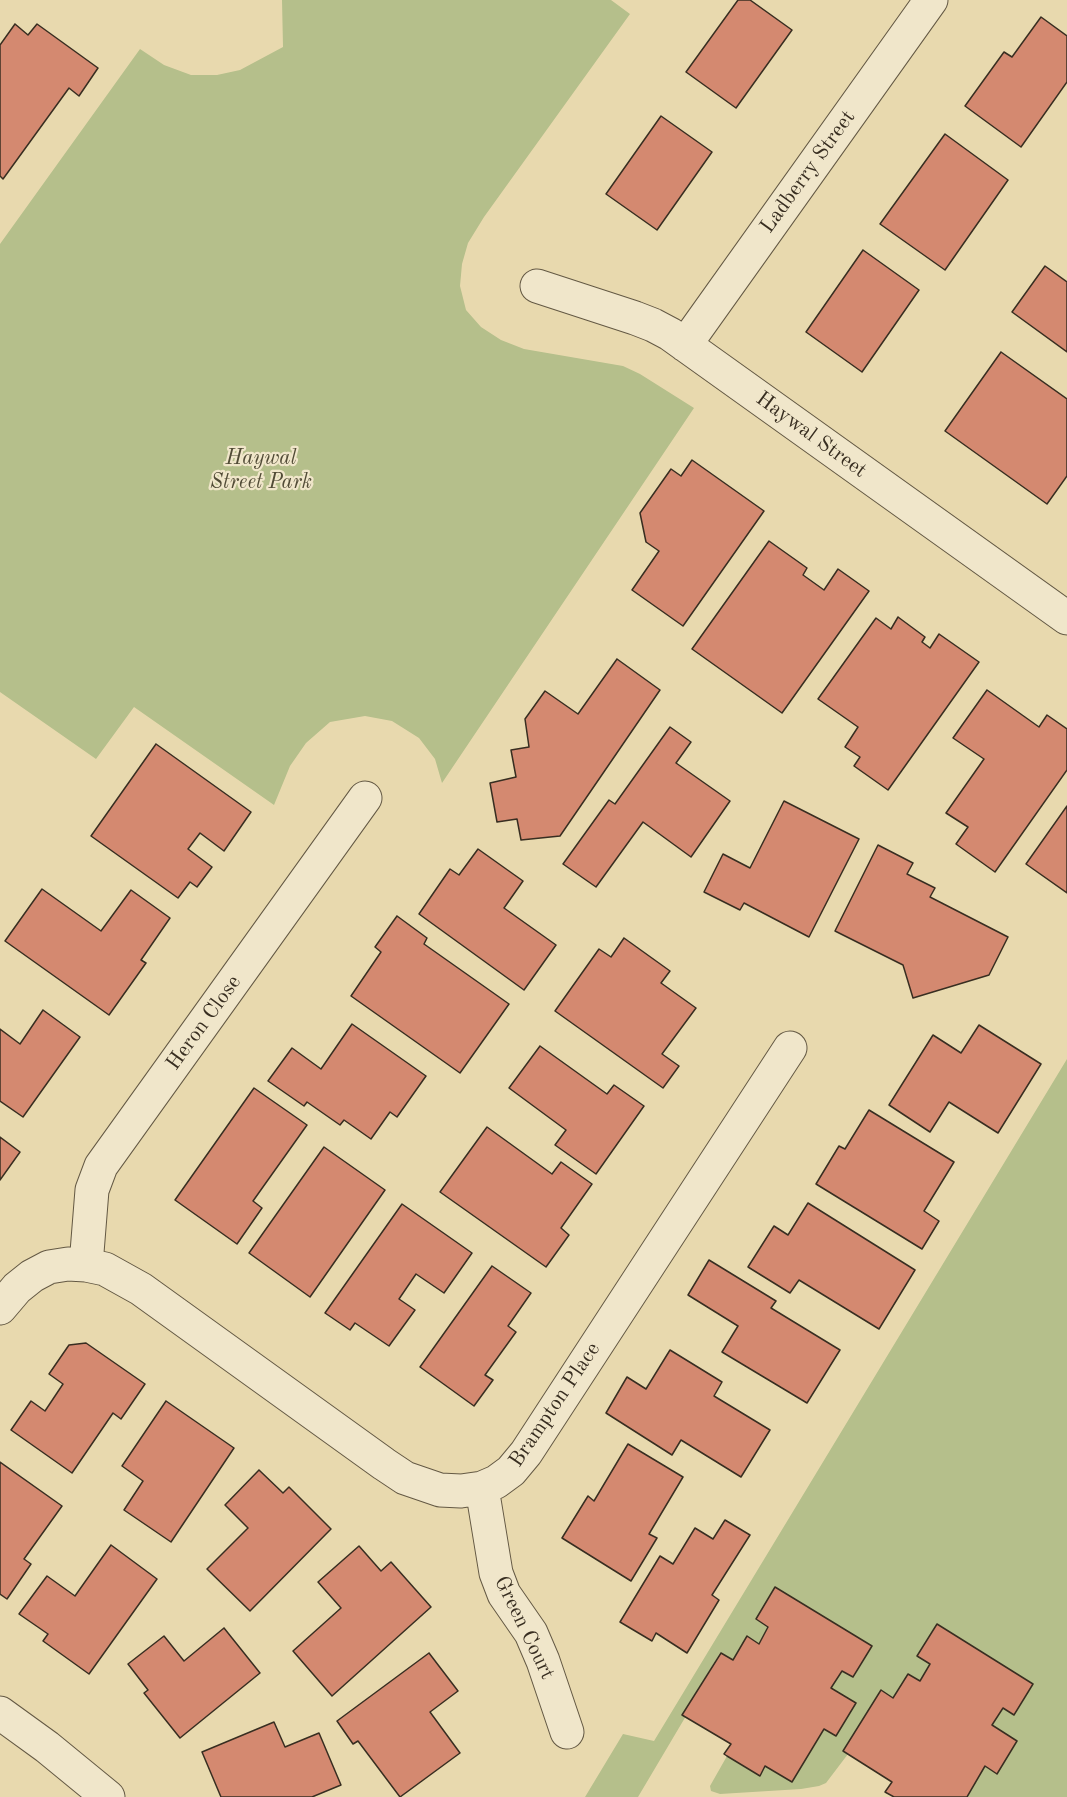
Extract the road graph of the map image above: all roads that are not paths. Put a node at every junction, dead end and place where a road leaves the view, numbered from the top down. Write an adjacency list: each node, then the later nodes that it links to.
1 (931, 0): 3 (street, Ladberry Street)
2 (537, 286): 3 (street, Haywal Street)
3 (685, 345): 4 (street, Haywal Street)
4 (1066, 617)
5 (365, 798): 7 (street, Heron Close)
6 (790, 1048): 9 (street, Brampton Place)
7 (86, 1264): 8 (street, Brampton Place); 9 (street, Brampton Place)
8 (0, 1308)
9 (482, 1488): 11 (street, Green Court)
10 (0, 1713): 12 (street)
11 (567, 1732)
12 (108, 1797)

